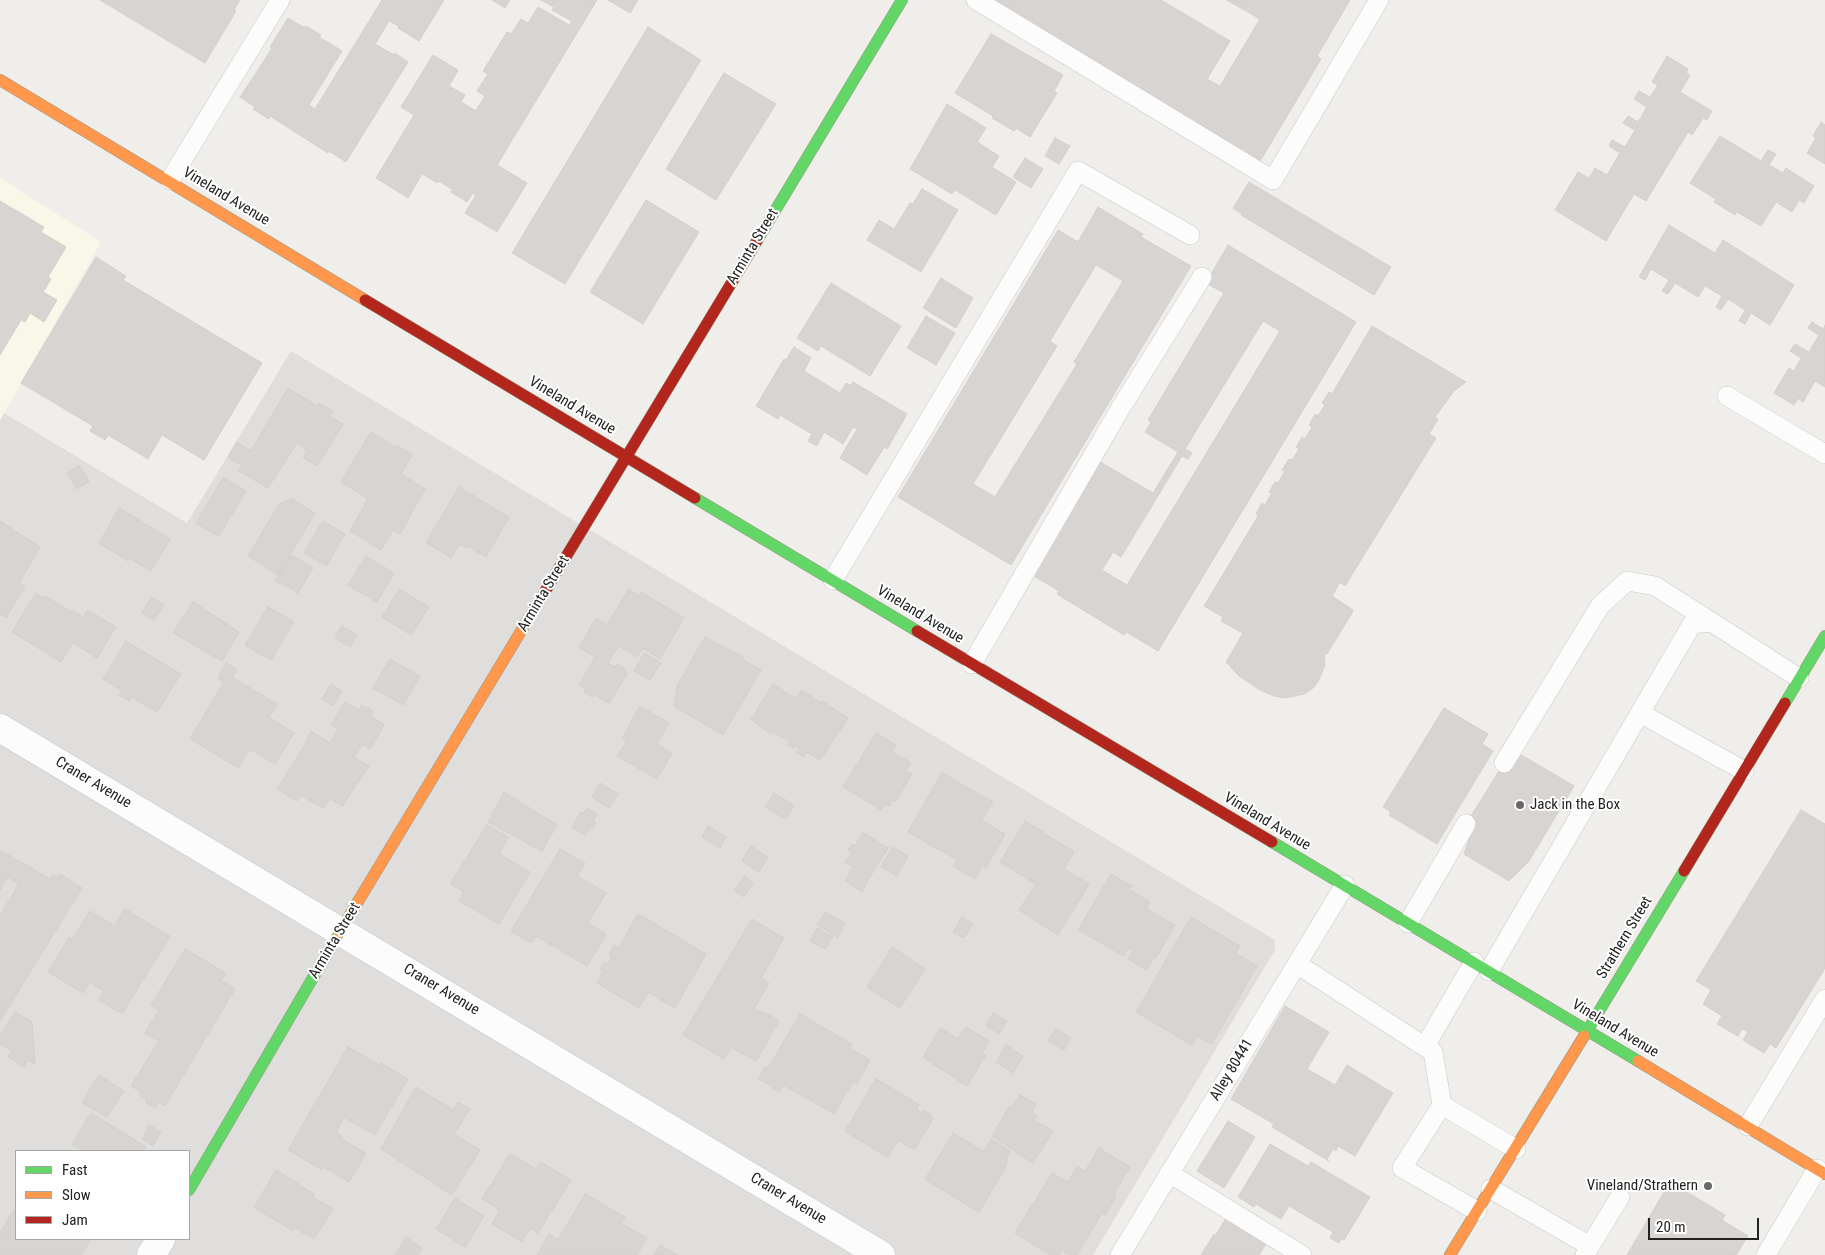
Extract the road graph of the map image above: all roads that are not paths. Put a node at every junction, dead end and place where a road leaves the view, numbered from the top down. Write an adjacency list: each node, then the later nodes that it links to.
1 (280, 0): 6 (lane)
2 (902, 0): 11 (main road, Arminta Street)
3 (976, 0): 4 (lane)
4 (1379, 0)
5 (0, 80): 6 (main road, Vineland Avenue)
6 (170, 180): 11 (main road, Vineland Avenue)
7 (1190, 235): 12 (lane)
8 (1202, 276): 15 (lane)
9 (1727, 396): 10 (lane)
10 (1825, 454)
11 (627, 457): 12 (main road, Vineland Avenue); 24 (main road, Arminta Street)
12 (833, 580): 15 (main road, Vineland Avenue)
13 (1710, 622): 16 (lane); 17 (lane); 19 (lane)
14 (1825, 636): 16 (main road, Strathern Street)
15 (972, 664): 22 (main road, Vineland Avenue)
16 (1799, 678): 20 (main road, Strathern Street)
17 (1640, 713): 20 (lane); 26 (lane)
18 (0, 728): 24 (street, Craner Avenue)
19 (1504, 763)
20 (1744, 771): 28 (main road, Strathern Street)
21 (1466, 824): 23 (lane)
22 (1345, 885): 23 (main road, Vineland Avenue); 25 (lane, Alley 80441)
23 (1408, 923): 26 (main road, Vineland Avenue)
24 (341, 930): 35 (main road, Arminta Street); 42 (street, Craner Avenue)
25 (1297, 964): 29 (lane); 34 (lane, Alley 80441)
26 (1481, 967): 28 (main road, Vineland Avenue); 29 (lane)
27 (1825, 1000): 31 (lane)
28 (1588, 1030): 31 (main road, Vineland Avenue); 32 (main road, Strathern Street)
29 (1425, 1046): 30 (lane)
30 (1442, 1105): 32 (lane); 38 (lane)
31 (1748, 1126): 33 (main road, Vineland Avenue)
32 (1516, 1149): 36 (main road, Strathern Street)
33 (1821, 1171): 46 (lane)
34 (1169, 1173): 43 (lane, Alley 80441); 44 (lane)
35 (190, 1188)
36 (1491, 1189): 38 (main road, Strathern Street); 40 (lane)
37 (1620, 1197): 40 (lane)
38 (1477, 1212): 45 (main road, Strathern Street)
39 (159, 1240): 41 (street)
40 (1588, 1251)
41 (151, 1255)
42 (882, 1255)
43 (1120, 1255)
44 (1302, 1255)
45 (1450, 1255)
46 (1766, 1255)

